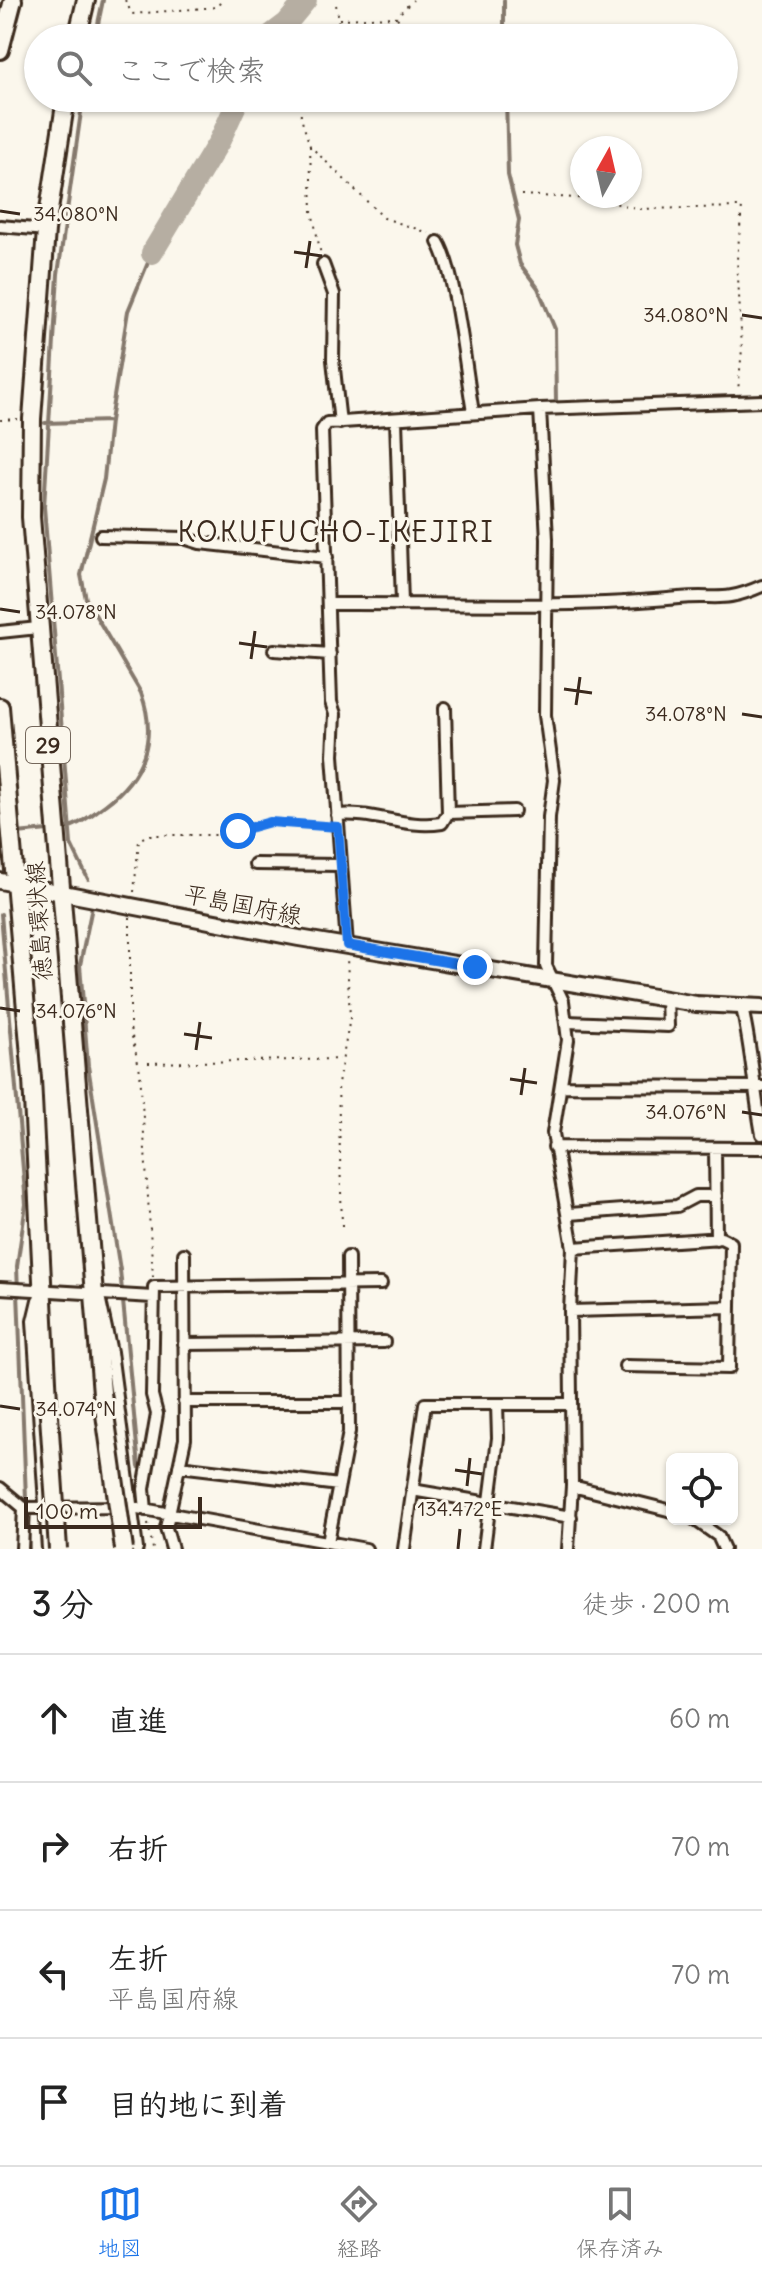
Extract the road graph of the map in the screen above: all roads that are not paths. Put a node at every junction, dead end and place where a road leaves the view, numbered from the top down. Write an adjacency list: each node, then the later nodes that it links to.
1 (13, 0): 4 (main road)
2 (86, 0): 3 (main road)
3 (80, 24)
4 (0, 50)
5 (64, 112): 7 (main road, 徳島環状線 / 29)
6 (0, 226): 7 (street)
7 (46, 230): 21 (main road, 徳島環状線 / 29)
8 (438, 242): 12 (street)
9 (323, 264): 14 (street)
10 (762, 401): 11 (street)
11 (540, 409): 12 (street); 19 (street)
12 (473, 412): 13 (street)
13 (396, 420): 14 (street); 18 (street)
14 (340, 423): 16 (street)
15 (101, 536): 16 (street)
16 (327, 557): 20 (street)
17 (762, 586): 19 (street)
18 (402, 603): 19 (street); 20 (street)
19 (545, 603): 35 (street)
20 (328, 604): 24 (street)
21 (38, 628): 22 (street); 33 (main road, 徳島環状線 / 29)
22 (0, 632)
23 (274, 650): 24 (street)
24 (330, 654): 29 (street)
25 (0, 707): 32 (main road, 徳島環状線 / 29)
26 (445, 708): 28 (street)
27 (514, 811): 28 (street)
28 (448, 813): 29 (street)
29 (337, 815): 31 (street)
30 (255, 864): 31 (street)
31 (341, 865): 34 (street)
32 (7, 882): 33 (main road, 平島国府線); 56 (main road, 徳島環状線 / 29)
33 (60, 890): 34 (main road, 平島国府線); 57 (main road, 徳島環状線 / 29)
34 (347, 945): 35 (main road, 平島国府線)
35 (550, 980): 36 (main road, 平島国府線); 39 (street)
36 (667, 999): 38 (main road, 平島国府線); 39 (street)
37 (762, 1007): 38 (main road, 平島国府線)
38 (742, 1008): 41 (street)
39 (567, 1022): 40 (street)
40 (561, 1086): 41 (street); 43 (street)
41 (757, 1087): 42 (street)
42 (762, 1134)
43 (554, 1147): 44 (street); 47 (street)
44 (715, 1148): 45 (street); 46 (street)
45 (762, 1148)
46 (716, 1196): 47 (street); 48 (street)
47 (569, 1214): 49 (street)
48 (716, 1239): 49 (street); 59 (street)
49 (573, 1248): 60 (street)
50 (184, 1254): 54 (street)
51 (348, 1257): 52 (street)
52 (349, 1284): 53 (street); 54 (street); 61 (street)
53 (381, 1284)
54 (184, 1286): 58 (street); 63 (street)
55 (0, 1288): 56 (street)
56 (41, 1290): 57 (street); 79 (street); 86 (main road, 徳島環状線 / 29, bridge)
57 (95, 1292): 58 (street); 75 (street); 87 (main road, 徳島環状線 / 29, bridge)
58 (154, 1292): 77 (street)
59 (730, 1307): 60 (street); 64 (street)
60 (570, 1311): 68 (street)
61 (349, 1342): 62 (street); 63 (street); 66 (street)
62 (384, 1342)
63 (184, 1344): 65 (street)
64 (625, 1366)
65 (184, 1402): 66 (street); 69 (street)
66 (349, 1402): 70 (street)
67 (497, 1404): 68 (street); 73 (street); 74 (street)
68 (570, 1404): 71 (street)
69 (179, 1466): 70 (street); 80 (street)
70 (339, 1485): 83 (street)
71 (572, 1486): 78 (street); 81 (street)
72 (0, 1488): 76 (street)
73 (412, 1490): 74 (street); 91 (street)
74 (490, 1503): 81 (street); 92 (street)
75 (132, 1507): 77 (street); 79 (street); 88 (street)
76 (24, 1508): 79 (street); 84 (street)
77 (146, 1510): 80 (street)
78 (666, 1510)
79 (46, 1511): 85 (street)
80 (169, 1514): 83 (street); 89 (street)
81 (571, 1517): 93 (street)
82 (702, 1525): 94 (street)
83 (328, 1542): 90 (street)
84 (22, 1549)
85 (48, 1549)
86 (58, 1549)
87 (124, 1549)
88 (137, 1549)
89 (172, 1549)
90 (366, 1549)
91 (404, 1549)
92 (484, 1549)
93 (568, 1549)
94 (724, 1549)

